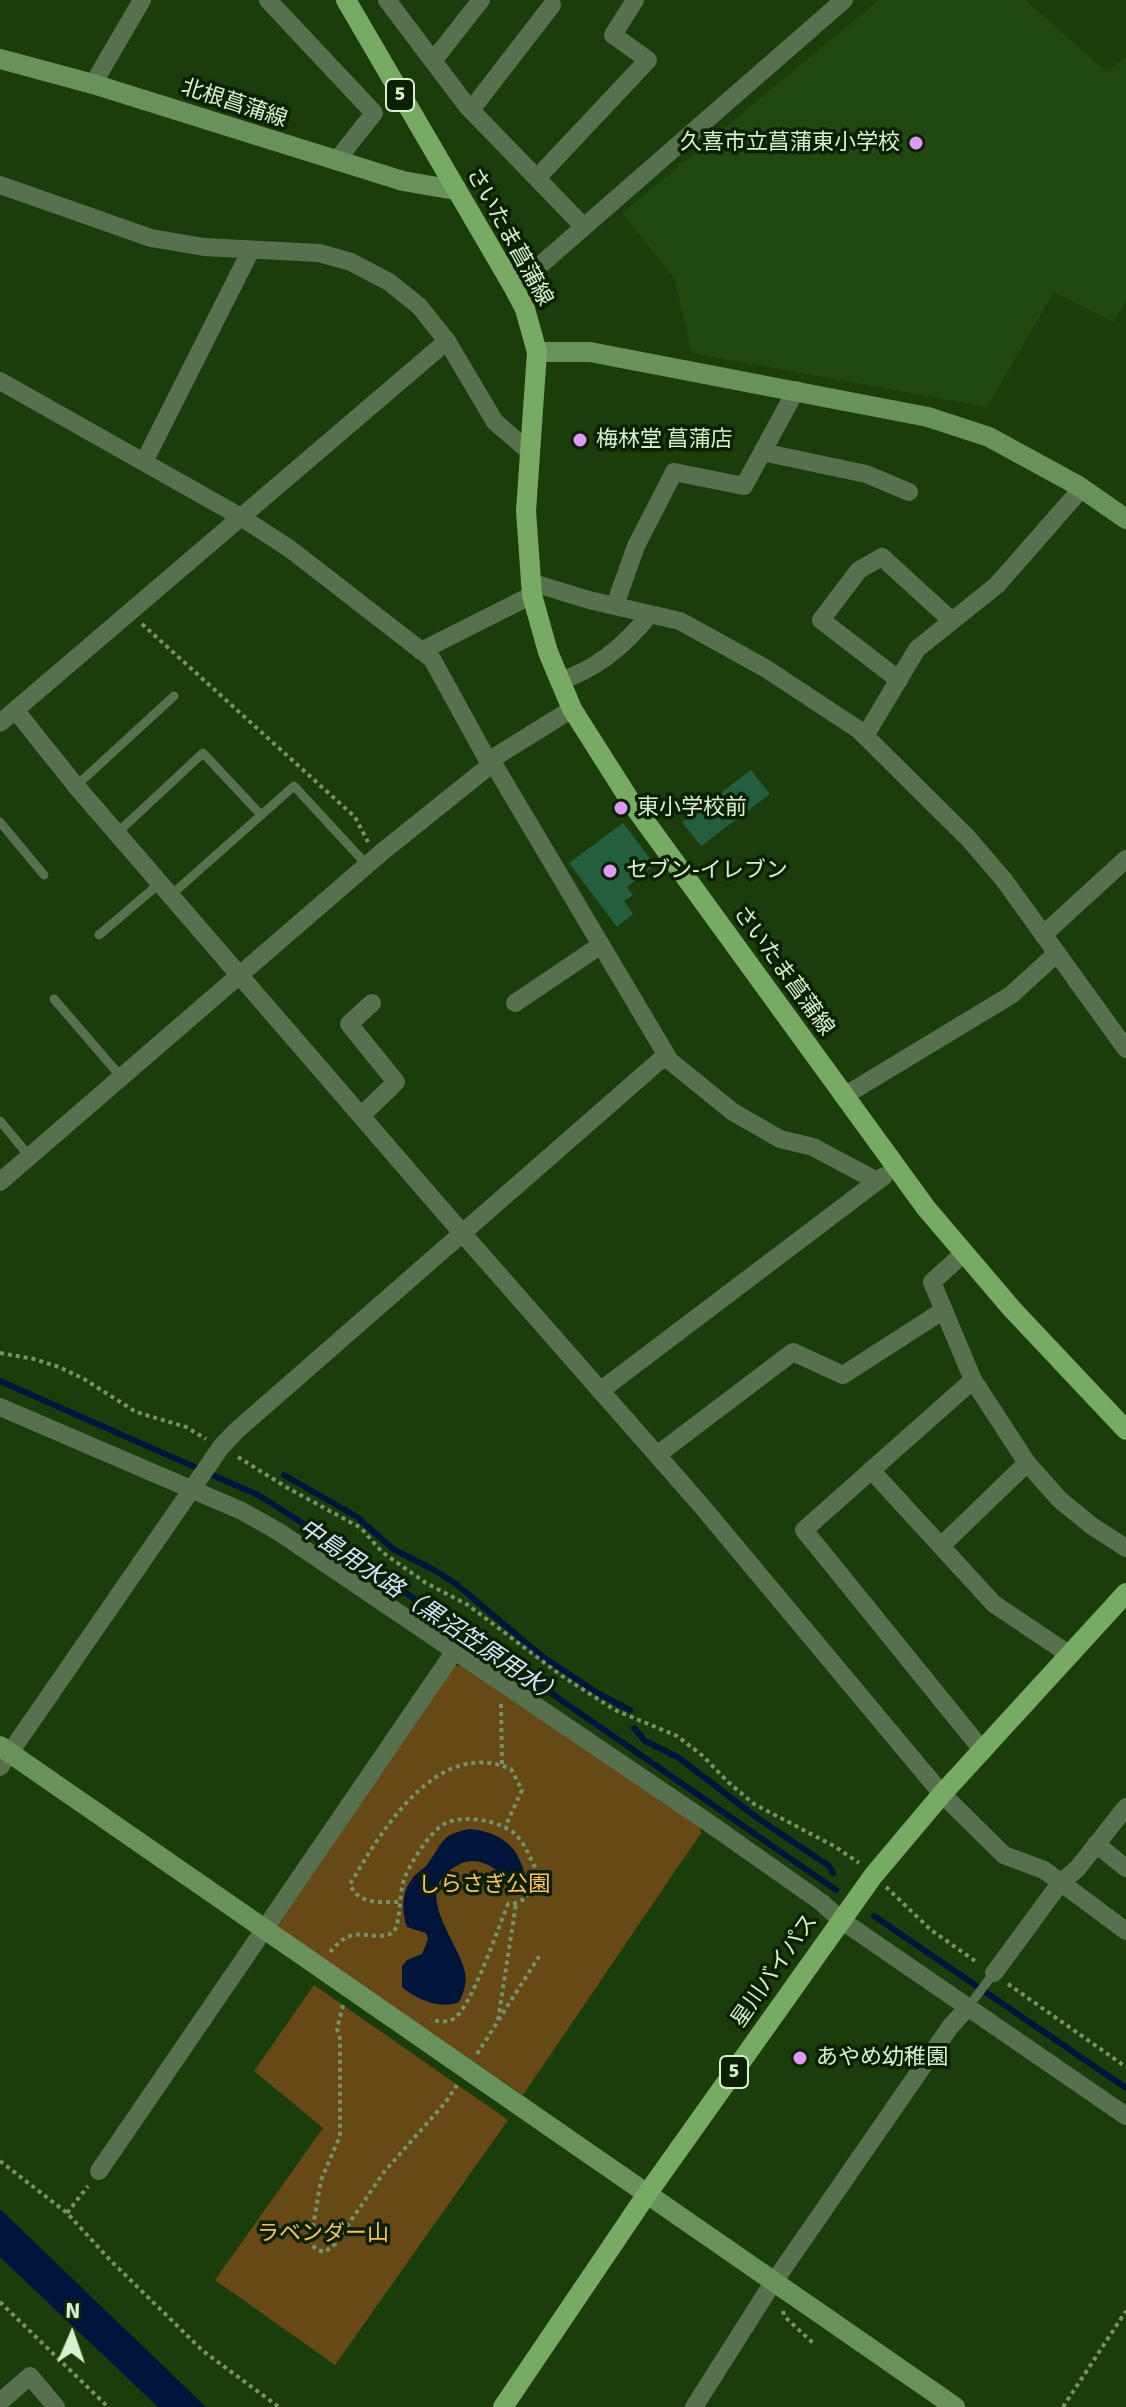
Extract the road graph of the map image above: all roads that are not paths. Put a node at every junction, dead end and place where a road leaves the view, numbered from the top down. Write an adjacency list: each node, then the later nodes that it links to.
1 (142, 0): 11 (street)
2 (268, 0): 13 (street)
3 (346, 0): 16 (main road, さいたま菖蒲線 / 5)
4 (387, 0): 10 (street)
5 (481, 0): 10 (street)
6 (635, 0): 14 (street)
7 (832, 4): 17 (street)
8 (552, 5): 12 (street)
9 (0, 59): 11 (street, 北根菖蒲線)
10 (433, 61): 12 (street)
11 (93, 84): 13 (street, 北根菖蒲線)
12 (471, 110): 14 (street)
13 (336, 161): 16 (street, 北根菖蒲線)
14 (537, 178): 17 (street)
15 (0, 185): 18 (street)
16 (455, 190): 19 (main road, さいたま菖蒲線 / 5)
17 (583, 226): 19 (street)
18 (251, 250): 20 (street); 26 (street)
19 (514, 288): 21 (main road, さいたま菖蒲線 / 5)
20 (447, 341): 24 (street); 29 (street)
21 (537, 352): 23 (street); 24 (main road, さいたま菖蒲線 / 5)
22 (0, 381): 26 (street)
23 (796, 390): 25 (street); 27 (street)
24 (530, 452): 31 (main road, さいたま菖蒲線 / 5)
25 (762, 452): 28 (street); 32 (street)
26 (144, 462): 29 (street)
27 (1082, 488): 30 (street); 34 (street)
28 (909, 492)
29 (241, 517): 35 (street); 40 (street)
30 (1126, 519)
31 (531, 588): 32 (street); 35 (street); 37 (main road, さいたま菖蒲線 / 5)
32 (615, 605): 33 (street)
33 (650, 614): 37 (street); 41 (street)
34 (952, 621): 36 (street); 36 (street)
35 (421, 651): 42 (street)
36 (899, 680): 41 (street)
37 (559, 681): 39 (main road, さいたま菖蒲線 / 5)
38 (174, 696): 43 (lane)
39 (572, 709): 42 (street); 62 (main road, さいたま菖蒲線 / 5)
40 (6, 713): 43 (street)
41 (865, 736): 52 (street)
42 (491, 761): 48 (street); 53 (street)
43 (76, 786): 46 (street)
44 (261, 815): 46 (lane); 48 (lane); 50 (lane)
45 (0, 822): 49 (lane)
46 (117, 833): 50 (street)
47 (1126, 859): 52 (street)
48 (366, 864): 55 (street)
49 (44, 875)
50 (166, 889): 51 (lane); 55 (street)
51 (99, 935)
52 (1043, 935): 54 (street)
53 (601, 945): 58 (street); 60 (street)
54 (1056, 954): 59 (street); 62 (street)
55 (241, 976): 61 (street); 63 (street)
56 (54, 999): 61 (lane)
57 (372, 1003): 63 (street)
58 (515, 1003)
59 (1126, 1049)
60 (666, 1055): 67 (street); 69 (street)
61 (122, 1078): 65 (street)
62 (844, 1096): 66 (main road, さいたま菖蒲線 / 5)
63 (361, 1116): 69 (street)
64 (0, 1121): 65 (lane)
65 (30, 1157): 68 (street)
66 (897, 1168): 67 (street); 70 (main road, さいたま菖蒲線 / 5)
67 (877, 1181): 73 (street)
68 (0, 1182)
69 (463, 1234): 73 (street); 79 (street)
70 (964, 1253): 71 (street); 75 (main road, さいたま菖蒲線 / 5)
71 (944, 1310): 72 (street); 76 (street)
72 (973, 1380): 77 (street); 78 (street)
73 (600, 1391): 76 (street)
74 (0, 1407): 79 (street)
75 (1126, 1430)
76 (657, 1455): 87 (street)
77 (1027, 1463): 80 (street); 81 (street)
78 (871, 1470): 80 (street); 85 (street)
79 (193, 1486): 83 (street); 86 (street)
80 (941, 1546): 84 (street)
81 (1126, 1548)
82 (1126, 1593): 84 (main road, 星川バイパス / 5)
83 (454, 1652): 92 (street); 93 (street)
84 (1070, 1655): 85 (main road, 星川バイパス / 5)
85 (983, 1751): 87 (main road, 星川バイパス / 5)
86 (3, 1755): 93 (street)
87 (942, 1794): 91 (street); 92 (main road, 星川バイパス / 5)
88 (1126, 1807): 89 (street)
89 (1096, 1844): 90 (street); 91 (street)
90 (1126, 1868)
91 (1061, 1882): 94 (street); 95 (street)
92 (841, 1920): 96 (street); 99 (main road, 星川バイパス / 5)
93 (264, 1928): 98 (street); 99 (street)
94 (1126, 1931)
95 (991, 1974): 96 (lane)
96 (972, 2003): 97 (street); 100 (street)
97 (1126, 2116)
98 (99, 2171)
99 (647, 2194): 100 (street); 103 (main road, 星川バイパス / 5)
100 (777, 2291): 104 (street); 105 (street)
101 (0, 2402): 102 (street)
102 (56, 2407)
103 (503, 2407)
104 (694, 2407)
105 (955, 2407)

